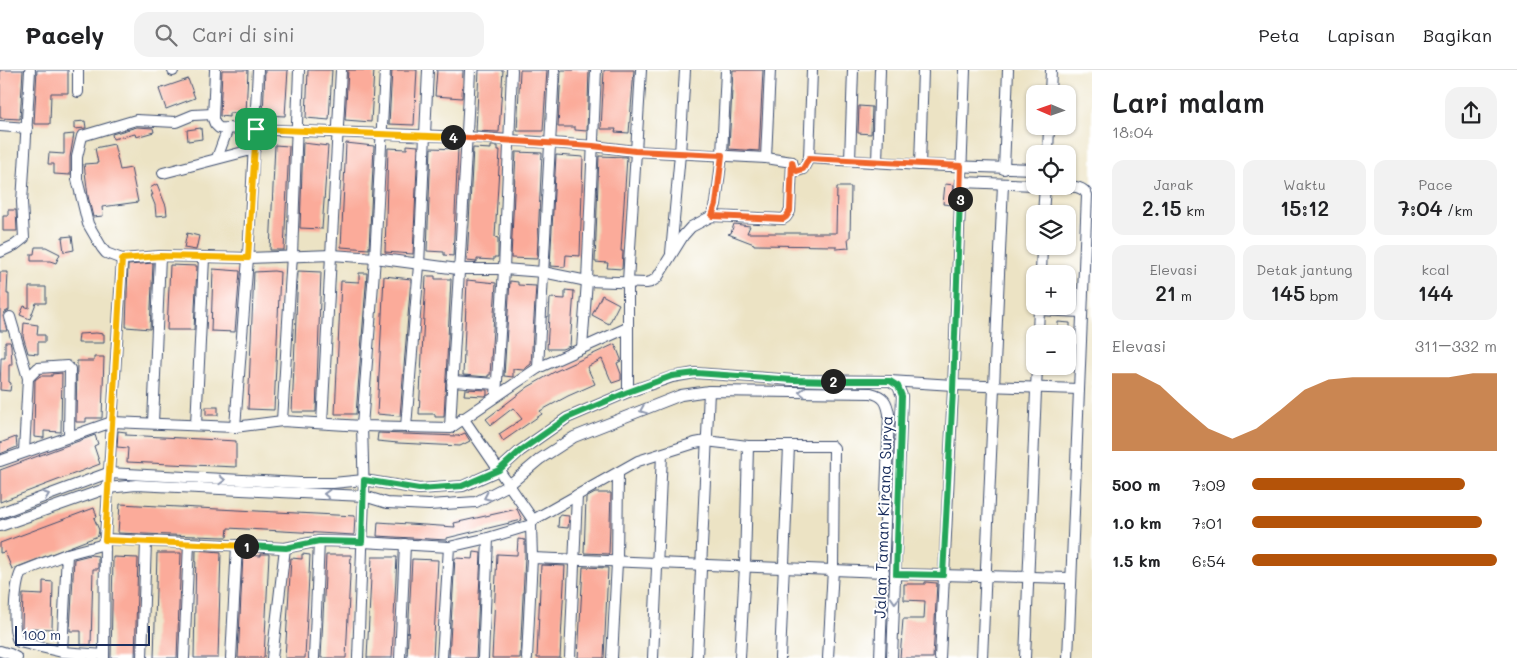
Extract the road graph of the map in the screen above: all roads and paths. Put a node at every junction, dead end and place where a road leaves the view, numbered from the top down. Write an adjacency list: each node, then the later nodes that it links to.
1 (30, 70): 28 (street)
2 (78, 70): 25 (street)
3 (215, 70): 26 (street)
4 (258, 70): 30 (street)
5 (299, 70): 31 (street)
6 (341, 70): 32 (street)
7 (385, 70): 33 (street)
8 (428, 70): 34 (street)
9 (470, 70): 35 (street)
10 (512, 70): 36 (street)
11 (554, 70): 37 (street)
12 (596, 70): 38 (street)
13 (641, 70): 40 (street)
14 (684, 70): 41 (street)
15 (726, 70): 42 (street)
16 (770, 70): 44 (street)
17 (812, 70): 45 (street)
18 (853, 70): 46 (street)
19 (880, 70): 48 (street)
20 (923, 70): 49 (street)
21 (965, 70): 50 (street)
22 (1008, 70): 51 (street)
23 (1051, 70): 24 (street)
24 (1050, 85)
25 (78, 92)
26 (213, 114): 29 (street); 67 (street)
27 (0, 126): 28 (street)
28 (27, 128): 59 (street)
29 (228, 128): 30 (street); 43 (street)
30 (256, 129): 31 (street); 39 (street)
31 (296, 130): 32 (street); 60 (street)
32 (338, 133): 33 (street); 61 (street)
33 (382, 134): 34 (street); 66 (street)
34 (425, 136): 35 (street); 68 (street)
35 (467, 137): 36 (street); 69 (street)
36 (510, 141): 37 (street); 70 (street)
37 (550, 144): 38 (street); 71 (street)
38 (593, 146): 40 (street); 72 (street)
39 (255, 149): 43 (street); 65 (street)
40 (635, 151): 41 (street); 73 (street)
41 (680, 154): 42 (street); 62 (street)
42 (722, 155): 44 (street); 58 (street)
43 (217, 158): 53 (street)
44 (766, 158): 47 (street)
45 (809, 158): 46 (street); 47 (street)
46 (850, 160): 48 (street)
47 (792, 162): 58 (street)
48 (877, 162): 49 (street)
49 (920, 165): 50 (street)
50 (961, 166): 51 (street); 54 (street)
51 (1004, 169): 52 (street)
52 (1026, 169)
53 (162, 173)
54 (961, 182): 55 (street); 85 (street)
55 (1003, 184): 56 (street); 86 (street)
56 (1026, 185)
57 (1076, 187): 75 (street)
58 (712, 216): 62 (street)
59 (0, 252)
60 (292, 255): 61 (street); 65 (street); 93 (street)
61 (332, 255): 66 (street); 96 (street)
62 (670, 255): 73 (street)
63 (160, 256): 64 (street); 67 (street); 95 (street)
64 (204, 258): 65 (street); 97 (street)
65 (248, 258): 99 (street)
66 (375, 258): 68 (street); 98 (street)
67 (122, 259): 94 (street)
68 (419, 265): 69 (street); 100 (street)
69 (458, 269): 70 (street); 82 (street)
70 (504, 269): 71 (street); 84 (street)
71 (543, 272): 72 (street); 79 (street)
72 (587, 281): 73 (street); 78 (street)
73 (628, 281): 77 (street)
74 (1076, 311): 75 (street)
75 (1082, 312): 88 (street)
76 (10, 317): 81 (street)
77 (627, 328): 78 (street); 90 (street)
78 (582, 348): 79 (street)
79 (538, 368): 91 (street)
80 (1037, 375): 87 (street)
81 (28, 378): 102 (street); 106 (street)
82 (452, 381): 84 (street); 101 (street)
83 (890, 381): 85 (street); 90 (street); 139 (street, Jalan Taman Kirana Surya)
84 (496, 384): 91 (street)
85 (953, 385): 86 (street); 140 (street)
86 (994, 386): 87 (street); 141 (street)
87 (1036, 388): 88 (street); 142 (street)
88 (1079, 389): 143 (street)
89 (709, 391): 103 (street); 113 (street, one-way to 113); 138 (street, Jalan Taman Kirana Surya, one-way to 89)
90 (628, 392): 109 (street)
91 (496, 396): 92 (street)
92 (463, 418): 101 (street); 109 (street)
93 (282, 421): 96 (street); 99 (street)
94 (112, 422): 95 (street); 102 (street); 111 (street)
95 (153, 423): 97 (street)
96 (322, 423): 98 (street)
97 (196, 426): 99 (street)
98 (362, 426): 100 (street); 112 (street)
99 (235, 427)
100 (406, 427): 101 (street)
101 (450, 428)
102 (69, 436): 106 (street)
103 (706, 442): 104 (street); 107 (street); 134 (street)
104 (748, 446): 105 (street); 135 (street)
105 (789, 446): 136 (street); 137 (street)
106 (24, 452): 108 (street)
107 (662, 454): 110 (street); 133 (street)
108 (0, 461)
109 (499, 470): 112 (street); 113 (street)
110 (618, 473): 114 (street); 132 (street)
111 (108, 479): 112 (street, one-way to 112); 115 (street, one-way to 111); 116 (street, one-way to 111); 118 (street); 120 (street)
112 (364, 480): 115 (street)
113 (510, 486): 115 (street, one-way to 115); 117 (street)
114 (577, 495): 117 (street); 131 (street)
115 (364, 496): 123 (street)
116 (0, 513)
117 (532, 522): 119 (street); 130 (street)
118 (0, 526)
119 (488, 538): 127 (street); 157 (street)
120 (105, 540): 121 (street); 129 (street); 147 (street)
121 (146, 541): 124 (street); 149 (street)
122 (319, 541): 123 (street); 128 (street); 153 (street)
123 (362, 542): 125 (street); 154 (street)
124 (189, 543): 126 (street); 150 (street)
125 (406, 544): 127 (street); 155 (street)
126 (237, 545): 128 (street); 151 (street)
127 (449, 547): 156 (street)
128 (286, 548): 152 (street)
129 (67, 554): 144 (street); 146 (street)
130 (532, 558): 131 (street); 158 (street)
131 (573, 560): 132 (street); 159 (street)
132 (617, 562): 133 (street); 160 (street)
133 (657, 562): 134 (street); 161 (street)
134 (701, 564): 135 (street); 162 (street)
135 (745, 566): 136 (street); 163 (street)
136 (785, 567): 137 (street); 164 (street)
137 (833, 569): 138 (street); 165 (street)
138 (884, 572): 166 (street, Jalan Taman Kirana Surya)
139 (896, 574): 140 (street); 167 (street, Jalan Taman Kirana Surya, one-way to 167)
140 (943, 575): 141 (street); 168 (street)
141 (985, 576): 142 (street); 169 (street)
142 (1028, 577): 143 (street); 170 (street)
143 (1070, 578): 171 (street)
144 (19, 642): 146 (street); 148 (street)
145 (0, 651): 148 (street)
146 (62, 652): 147 (street)
147 (104, 657)
148 (18, 658)
149 (142, 658)
150 (184, 658)
151 (231, 658)
152 (272, 658)
153 (314, 658)
154 (358, 658)
155 (400, 658)
156 (442, 658)
157 (483, 658)
158 (527, 658)
159 (570, 658)
160 (612, 658)
161 (653, 658)
162 (697, 658)
163 (740, 658)
164 (780, 658)
165 (828, 658)
166 (880, 658)
167 (892, 658)
168 (940, 658)
169 (982, 658)
170 (1025, 658)
171 (1068, 658)

